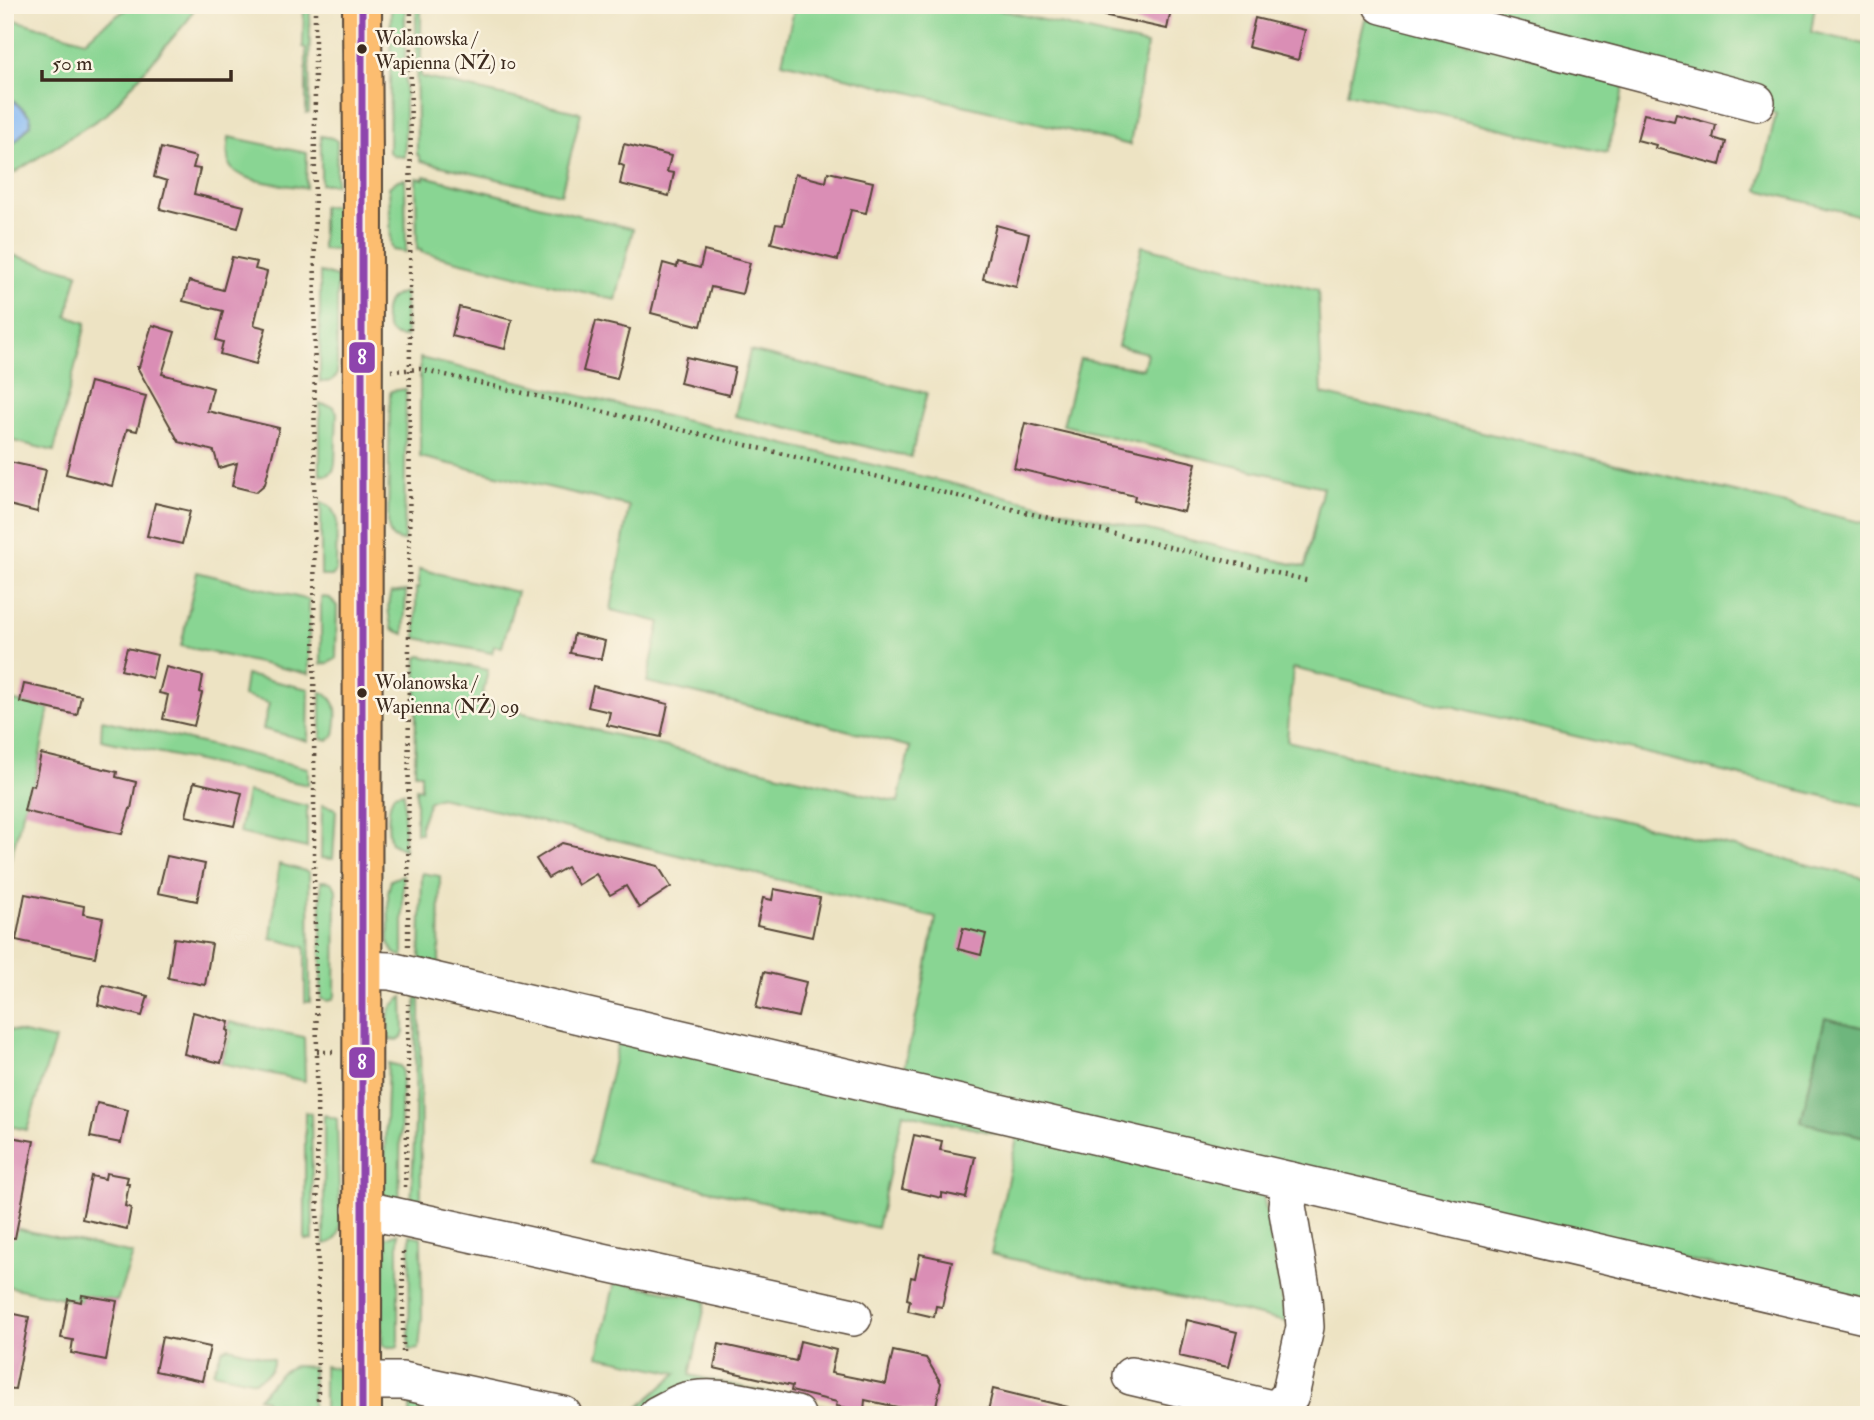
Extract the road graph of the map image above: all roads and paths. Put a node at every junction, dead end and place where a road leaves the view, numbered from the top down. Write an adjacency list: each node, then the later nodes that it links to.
1 (315, 5): 19 (path)
2 (362, 5): 7 (main road)
3 (411, 5): 6 (path)
4 (1382, 5): 5 (street)
5 (1756, 102)
6 (410, 370): 7 (path); 8 (path); 10 (path)
7 (363, 372): 9 (main road)
8 (1310, 581)
9 (362, 970): 10 (street); 12 (main road)
10 (408, 975): 11 (street); 13 (path)
11 (1292, 1181): 14 (street); 16 (street)
12 (361, 1209): 13 (street); 18 (main road)
13 (403, 1219): 15 (street); 17 (path)
14 (1869, 1316)
15 (853, 1317)
16 (1131, 1376)
17 (403, 1381): 18 (street); 20 (street)
18 (362, 1398)
19 (318, 1415)
20 (563, 1415)
21 (657, 1415): 22 (street)
22 (796, 1415)

